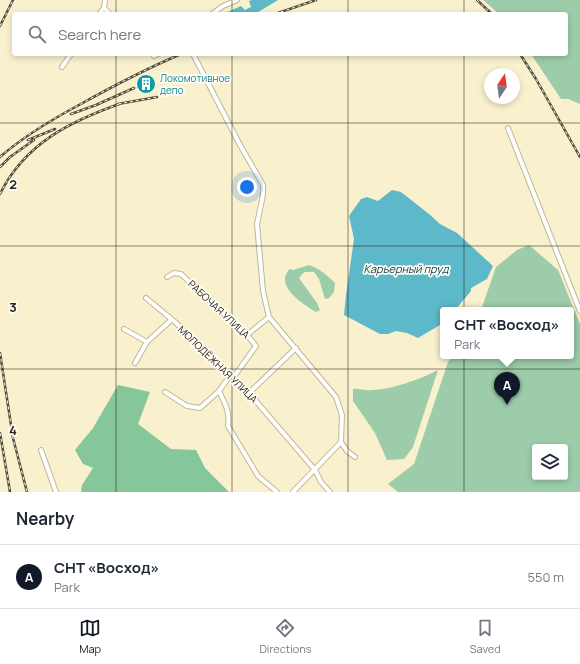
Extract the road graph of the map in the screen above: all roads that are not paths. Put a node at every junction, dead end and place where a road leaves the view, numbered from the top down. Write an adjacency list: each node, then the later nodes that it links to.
1 (105, 0): 3 (street)
2 (237, 0): 6 (street)
3 (104, 8): 4 (street); 5 (street)
4 (101, 12)
5 (108, 12)
6 (215, 12)
7 (69, 56): 9 (street)
8 (194, 56): 14 (street)
9 (62, 67)
10 (508, 128): 13 (street)
11 (167, 277): 17 (street, РАБОЧАЯ УЛИЦА)
12 (146, 298): 15 (street, МОЛОДЁЖНАЯ УЛИЦА)
13 (580, 310)
14 (269, 317): 17 (street); 19 (street)
15 (171, 320): 18 (street); 21 (street, МОЛОДЁЖНАЯ УЛИЦА)
16 (124, 329): 18 (street)
17 (247, 335): 21 (street, РАБОЧАЯ УЛИЦА)
18 (147, 342): 20 (street)
19 (296, 348): 24 (street); 25 (street)
20 (135, 363)
21 (233, 378): 22 (street); 24 (street, МОЛОДЁЖНАЯ УЛИЦА)
22 (218, 391): 23 (street); 30 (street)
23 (165, 392)
24 (249, 393): 28 (street, МОЛОДЁЖНАЯ УЛИЦА)
25 (341, 442): 27 (street); 28 (street)
26 (41, 450): 29 (street)
27 (355, 457)
28 (315, 470): 31 (street); 32 (street, МОЛОДЁЖНАЯ УЛИЦА)
29 (56, 492)
30 (277, 492)
31 (294, 492)
32 (330, 492)

